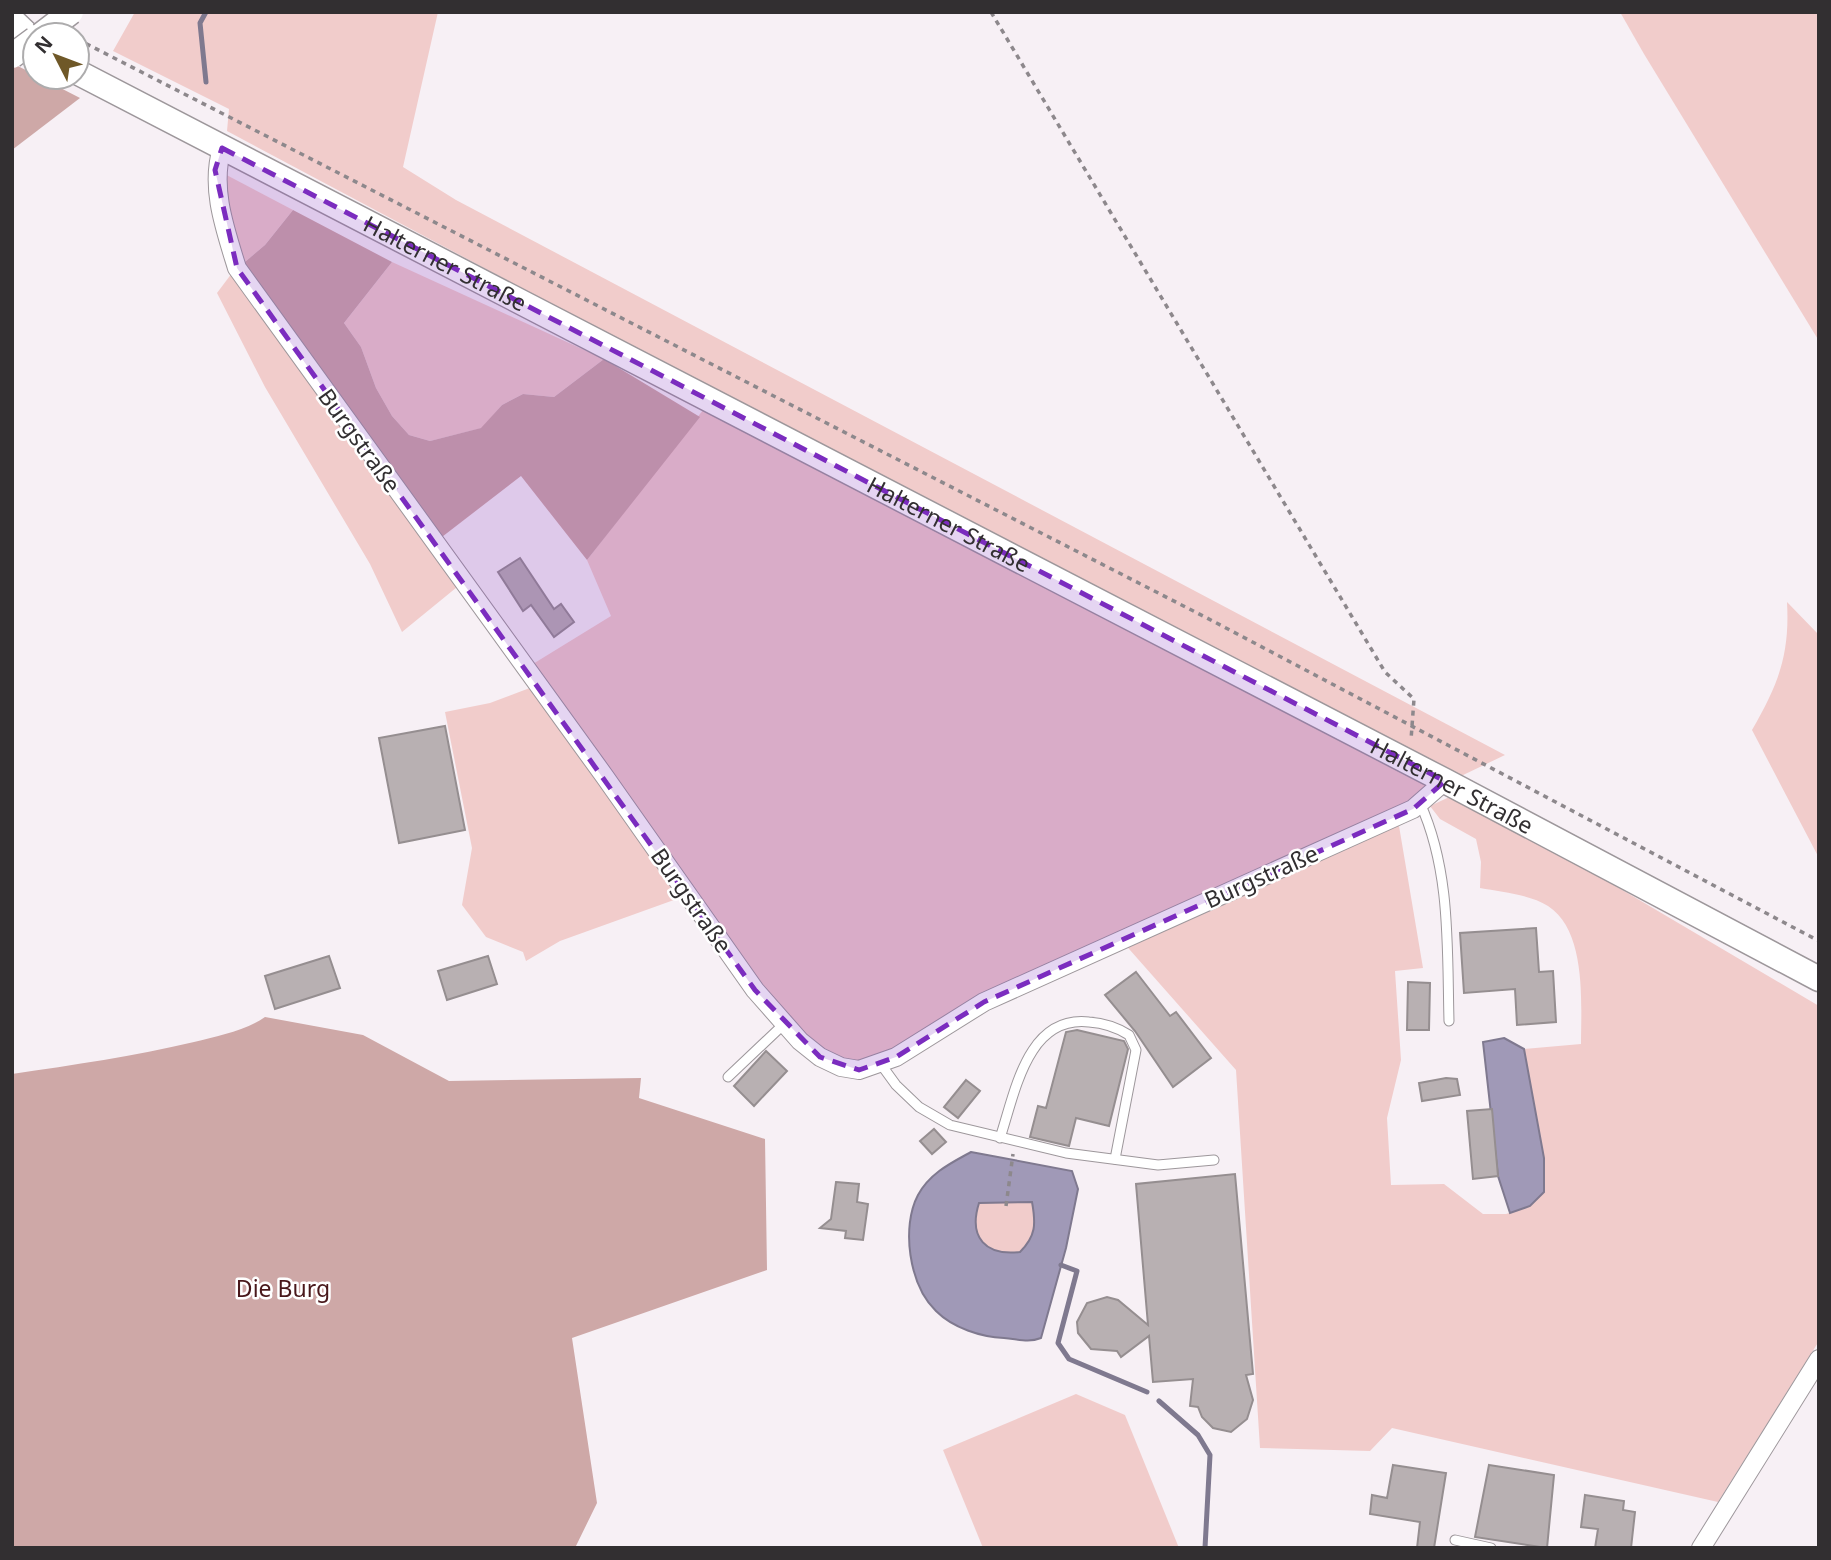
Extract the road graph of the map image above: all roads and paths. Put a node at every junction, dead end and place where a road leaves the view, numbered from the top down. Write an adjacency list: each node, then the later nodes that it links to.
1 (991, 12): 5 (path)
2 (91, 46): 5 (path)
3 (91, 79): 4 (main road, Halterner Straße)
4 (222, 148): 6 (main road, Halterner Straße); 12 (street, Burgstraße)
5 (1412, 726): 6 (path); 9 (path)
6 (1409, 762): 7 (main road, Halterner Straße)
7 (1445, 781): 8 (street, Burgstraße); 10 (main road, Halterner Straße)
8 (1420, 803): 11 (lane); 13 (street, Burgstraße)
9 (1819, 941)
10 (1819, 979)
11 (1448, 1021)
12 (784, 1024): 13 (street, Burgstraße); 14 (lane)
13 (880, 1063): 15 (lane)
14 (728, 1077)
15 (1000, 1138): 16 (lane); 17 (lane)
16 (1015, 1141): 17 (lane); 19 (path)
17 (1115, 1159): 18 (lane)
18 (1214, 1160)
19 (1006, 1206)
20 (1819, 1359): 23 (street)
21 (1454, 1540): 22 (lane)
22 (1491, 1548)
23 (1702, 1548)

